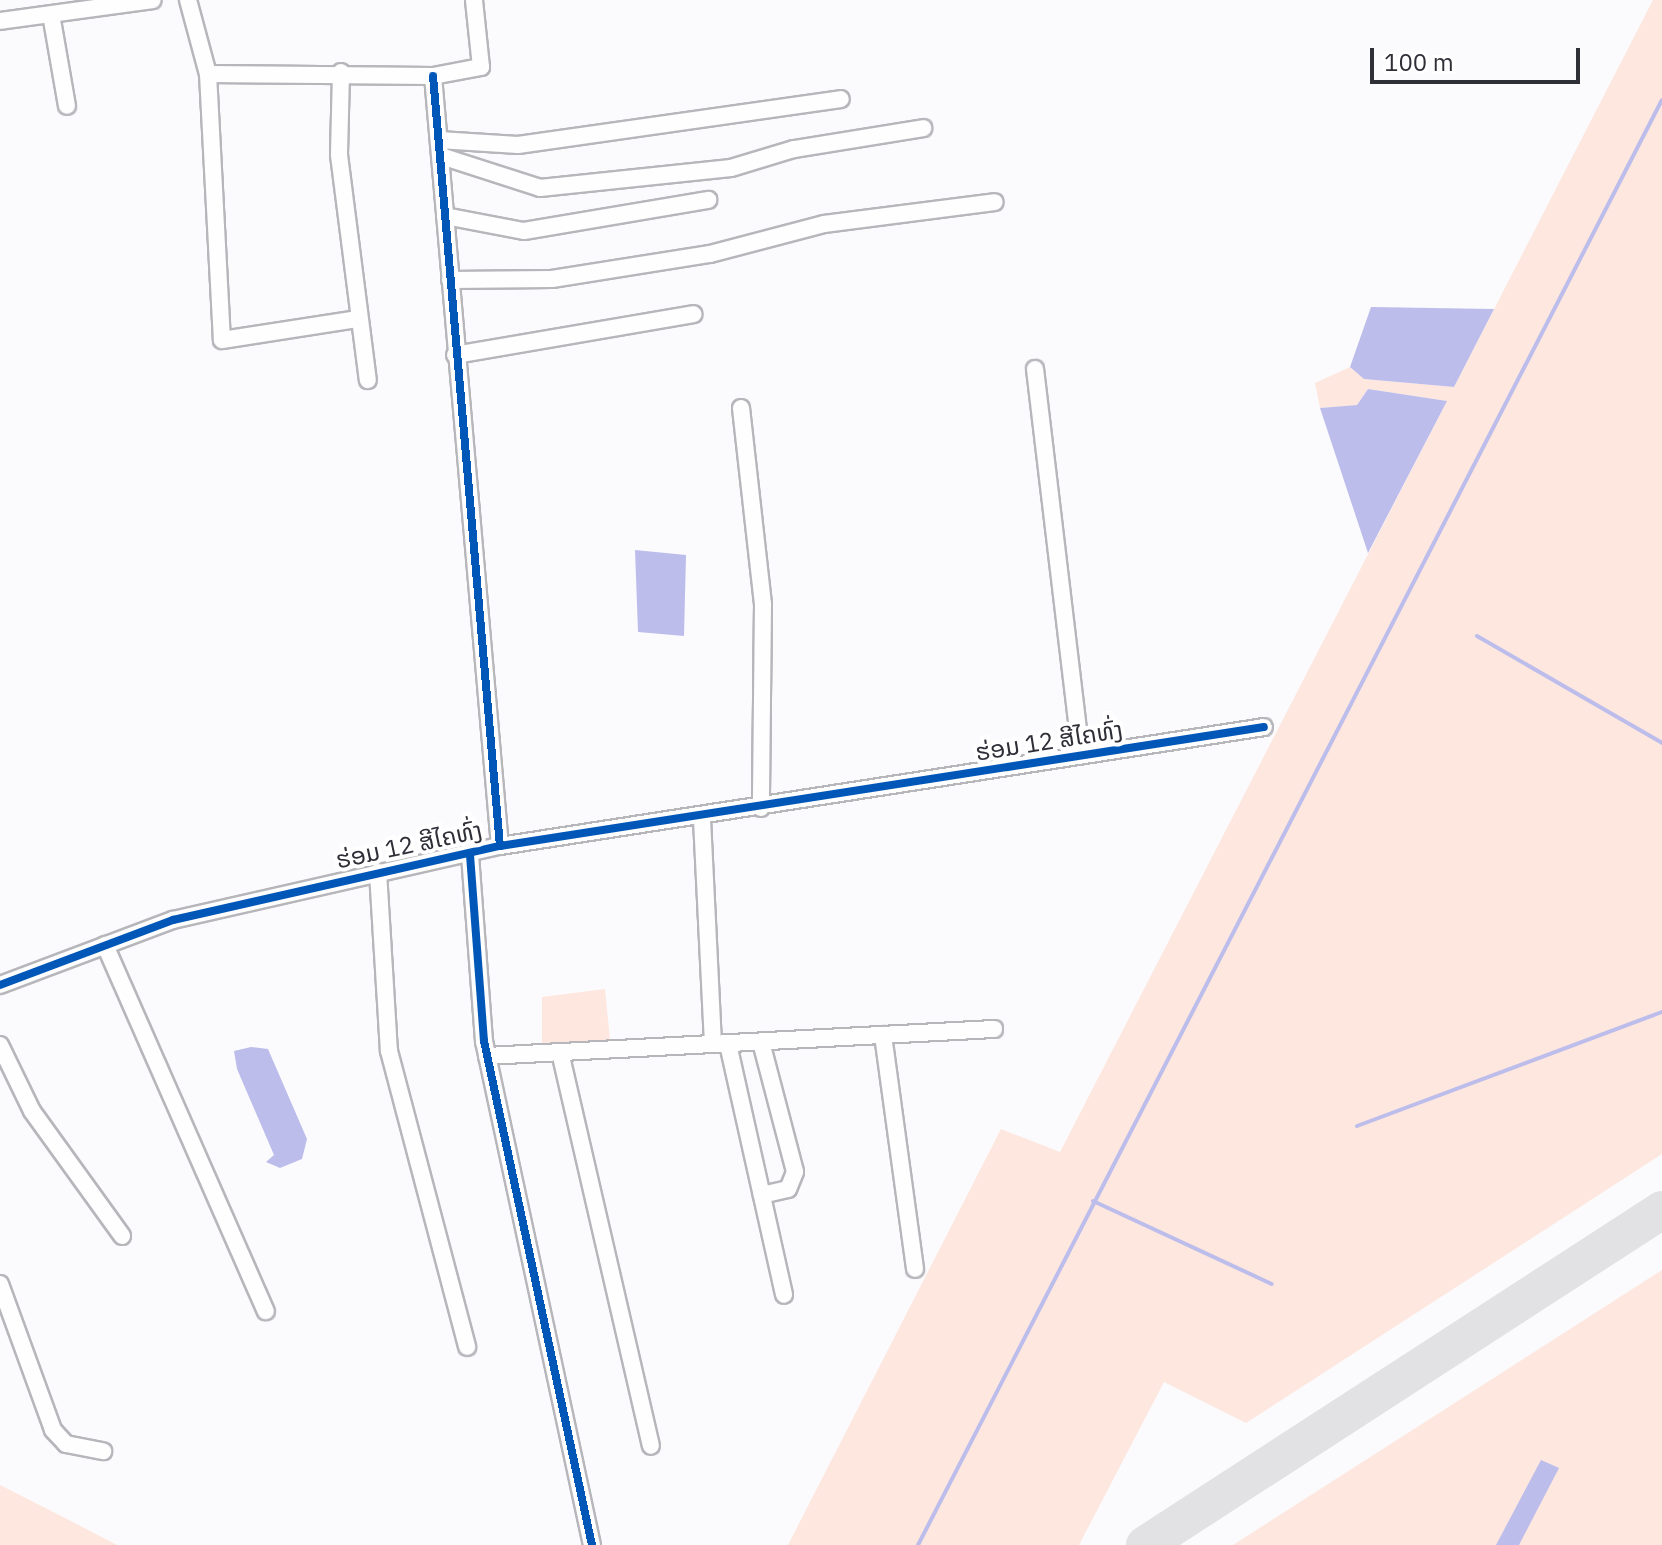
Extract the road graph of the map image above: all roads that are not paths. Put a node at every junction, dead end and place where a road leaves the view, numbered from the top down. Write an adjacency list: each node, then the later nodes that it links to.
1 (153, 0): 4 (street)
2 (188, 0): 7 (street)
3 (474, 0): 8 (street)
4 (52, 20): 5 (street); 10 (street)
5 (0, 21)
6 (341, 72): 7 (street); 8 (street); 18 (street)
7 (208, 74): 18 (street)
8 (433, 76): 12 (street)
9 (841, 99): 12 (street)
10 (67, 106)
11 (923, 128): 12 (street)
12 (440, 148): 15 (street)
13 (708, 200): 15 (street)
14 (995, 202): 16 (street)
15 (445, 216): 16 (street)
16 (450, 280): 19 (street)
17 (694, 314): 19 (street)
18 (358, 319): 21 (street)
19 (455, 355): 27 (street)
20 (1035, 369): 24 (street)
21 (368, 380)
22 (741, 408): 25 (street)
23 (1264, 727): 24 (street, ຮ່ອມ 12 ສີໄຄທົ່ງ)
24 (1081, 755): 25 (street, ຮ່ອມ 12 ສີໄຄທົ່ງ)
25 (761, 808): 26 (street, ຮ່ອມ 12 ສີໄຄທົ່ງ)
26 (702, 819): 27 (street, ຮ່ອມ 12 ສີໄຄທົ່ງ); 35 (street)
27 (500, 846): 28 (street, ຮ່ອມ 12 ສີໄຄທົ່ງ)
28 (470, 855): 29 (street, ຮ່ອມ 12 ສີໄຄທົ່ງ); 38 (street)
29 (378, 872): 30 (street, ຮ່ອມ 12 ສີໄຄທົ່ງ); 45 (street)
30 (105, 945): 31 (street, ຮ່ອມ 12 ສີໄຄທົ່ງ); 44 (street)
31 (0, 985)
32 (994, 1029): 33 (street)
33 (883, 1035): 34 (street); 41 (street)
34 (761, 1042): 35 (street); 39 (street)
35 (721, 1044): 37 (street); 39 (street)
36 (0, 1045): 40 (street)
37 (560, 1052): 38 (street); 46 (street)
38 (487, 1056): 48 (street)
39 (762, 1195): 43 (street)
40 (122, 1236)
41 (915, 1269)
42 (0, 1284): 47 (street)
43 (784, 1295)
44 (266, 1311)
45 (467, 1347)
46 (651, 1446)
47 (103, 1451)
48 (592, 1545)

